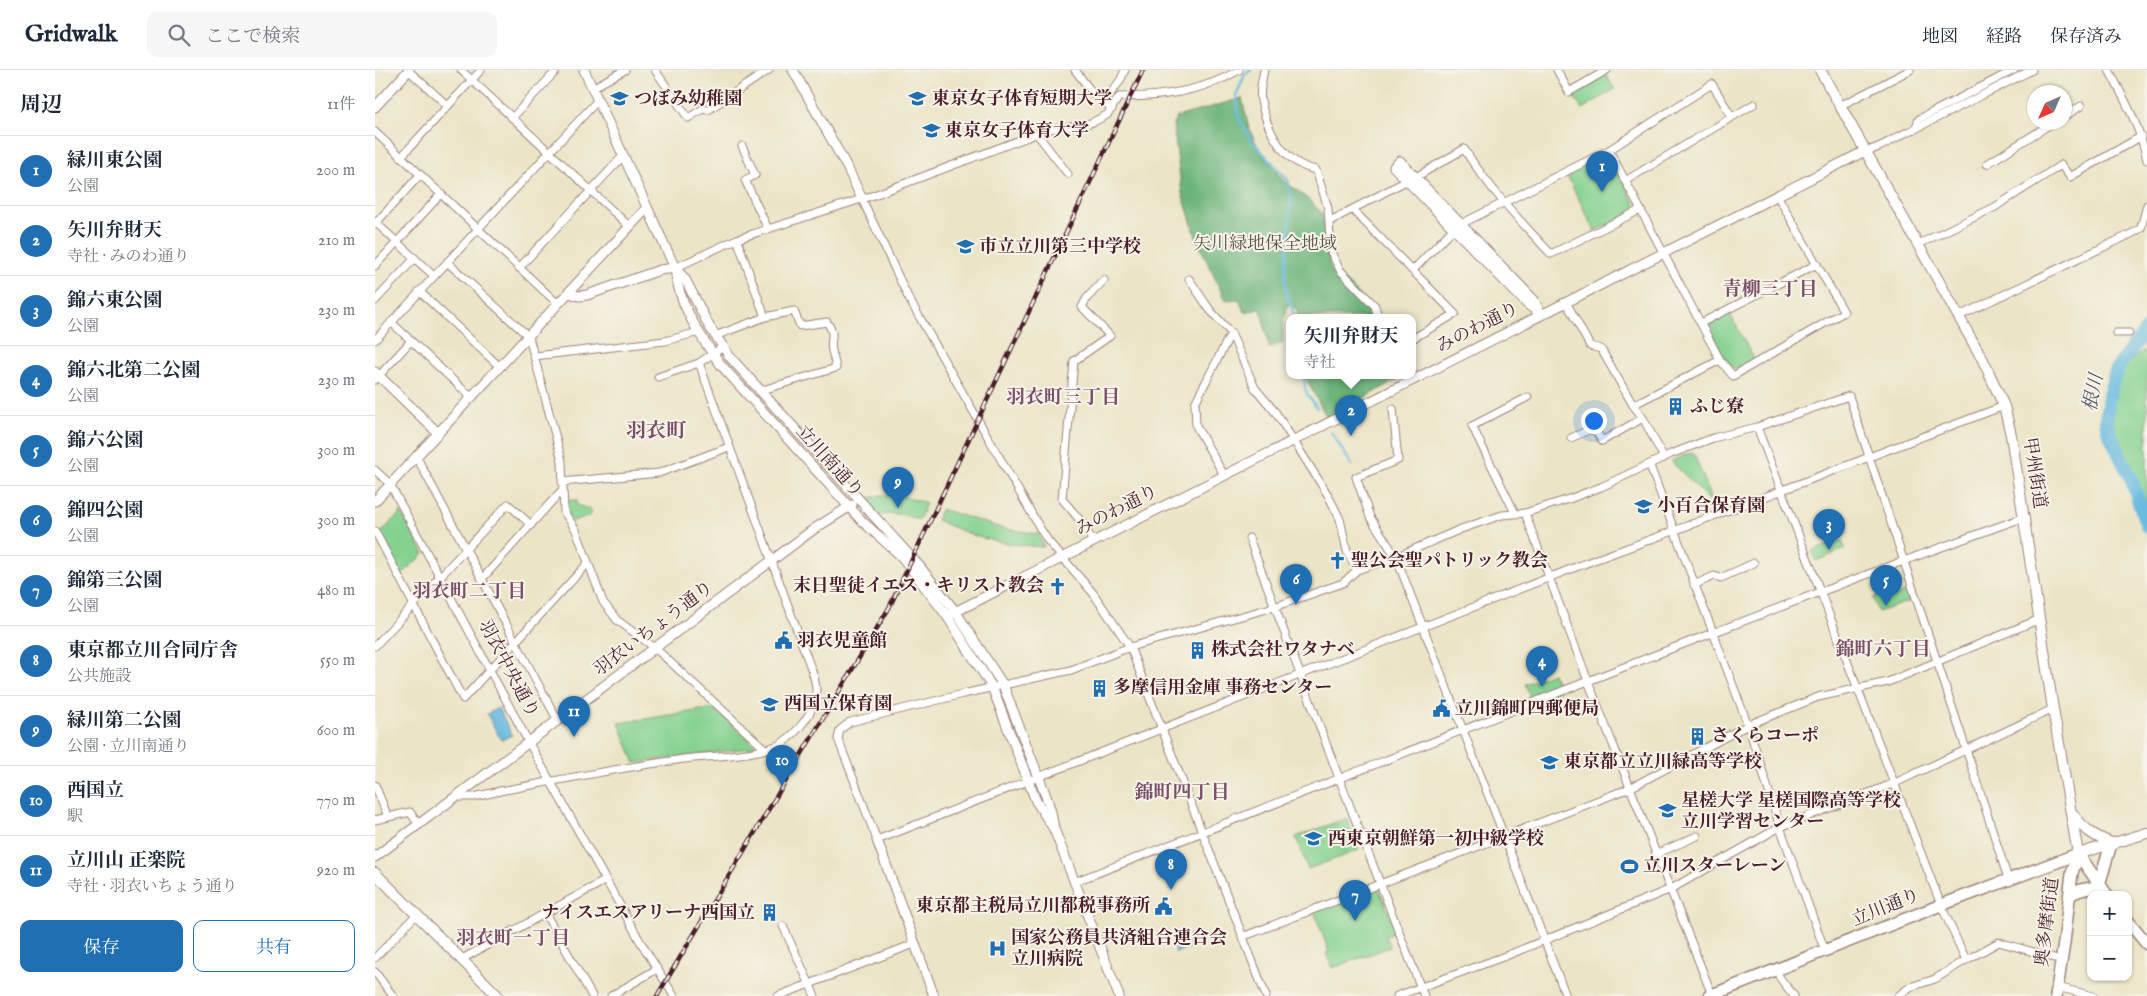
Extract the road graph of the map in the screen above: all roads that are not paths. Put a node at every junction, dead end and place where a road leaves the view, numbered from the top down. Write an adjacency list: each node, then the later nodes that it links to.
1 (409, 70): 27 (street); 30 (street)
2 (461, 70): 21 (street)
3 (481, 70): 21 (street)
4 (557, 70): 34 (street)
5 (584, 70): 22 (street, 立川南通り)
6 (625, 70): 22 (street)
7 (655, 70): 8 (street)
8 (769, 70)
9 (793, 70): 54 (street)
10 (1075, 70): 25 (street)
11 (1125, 70): 25 (street)
12 (1239, 70): 31 (street)
13 (1263, 70): 60 (street)
14 (1557, 70): 15 (street)
15 (1607, 70)
16 (1820, 70): 28 (main road, 甲州街道)
17 (1910, 70): 28 (street)
18 (2014, 70): 23 (street)
19 (2032, 70): 23 (street)
20 (2109, 70): 38 (street)
21 (472, 80): 27 (street); 34 (street)
22 (591, 88): 24 (street, 立川南通り)
23 (1977, 93): 41 (street)
24 (597, 101): 42 (street); 43 (street, 立川南通り)
25 (1103, 103): 31 (street)
26 (1754, 104): 33 (street)
27 (448, 106): 44 (street)
28 (1840, 106): 41 (main road, 甲州街道)
29 (2081, 106): 32 (street)
30 (375, 107)
31 (1112, 109): 37 (street)
32 (2072, 112)
33 (1733, 117): 40 (street); 50 (street)
34 (512, 118): 42 (street)
35 (2041, 130): 46 (street)
36 (375, 132): 44 (street)
37 (1037, 134): 47 (street); 54 (street)
38 (2142, 136): 45 (street); 68 (street)
39 (742, 146): 65 (street)
40 (1609, 150): 50 (street); 55 (street)
41 (1865, 150): 53 (street, みのわ通り); 68 (main road, 甲州街道)
42 (550, 153): 51 (street); 64 (street)
43 (623, 156): 51 (street); 57 (street, 立川南通り)
44 (401, 157): 48 (street)
45 (2147, 160)
46 (1987, 164)
47 (1067, 174)
48 (421, 175): 52 (street); 61 (street)
49 (1412, 179): 55 (street); 58 (street); 63 (street)
50 (1625, 181): 59 (street)
51 (590, 191): 62 (street); 74 (street)
52 (441, 194): 64 (street); 67 (street)
53 (1777, 195): 69 (street, みのわ通り); 72 (street)
54 (863, 199): 65 (street); 143 (street)
55 (1503, 203): 59 (street); 63 (street)
56 (2147, 205): 87 (street)
57 (647, 208): 62 (street); 75 (street, 立川南通り)
58 (1353, 210): 60 (street); 76 (street)
59 (1640, 210): 69 (street)
60 (1330, 221): 85 (street)
61 (375, 223): 67 (street)
62 (629, 226): 81 (street)
63 (1458, 226): 76 (street); 86 (street)
64 (479, 229): 71 (street); 74 (street)
65 (768, 229): 66 (street)
66 (737, 240): 75 (street); 88 (street)
67 (397, 242): 70 (street); 73 (street)
68 (1919, 244): 87 (main road, 甲州街道)
69 (1662, 253): 83 (street, みのわ通り); 90 (street)
70 (415, 258): 77 (street); 82 (street)
71 (447, 262): 77 (street); 95 (street)
72 (1817, 264): 90 (street); 103 (street)
73 (375, 266)
74 (519, 268): 84 (street)
75 (675, 268): 81 (street); 91 (street, 立川南通り); 96 (street, 立川南通り)
76 (1413, 270): 97 (street)
77 (434, 276): 80 (street)
78 (1189, 279): 92 (street)
79 (1104, 280): 141 (street)
80 (419, 291): 89 (street); 105 (street)
81 (569, 293): 84 (street)
82 (375, 301)
83 (1566, 302): 86 (street, みのわ通り); 113 (street)
84 (558, 304): 95 (street)
85 (1377, 314)
86 (1541, 314): 108 (street, みのわ通り)
87 (1959, 316): 114 (main road, 甲州街道)
88 (765, 317): 96 (street); 110 (street)
89 (391, 322): 98 (street); 99 (street)
90 (1701, 323): 103 (street)
91 (699, 332): 101 (street, 立川南通り); 102 (street)
92 (1231, 333): 120 (street); 127 (street)
93 (2129, 333): 94 (street)
94 (2116, 334)
95 (529, 336): 102 (street); 105 (street)
96 (715, 336): 100 (street, 立川南通り)
97 (1416, 337)
98 (375, 340)
99 (411, 341): 106 (street); 112 (street)
100 (723, 348): 101 (street); 110 (street, 立川南通り)
101 (713, 354): 104 (street); 133 (street, 立川南通り)
102 (535, 356): 129 (street)
103 (1720, 360): 113 (street)
104 (699, 363): 107 (street); 121 (street)
105 (500, 368): 112 (street)
106 (376, 376): 118 (street)
107 (658, 378)
108 (1416, 378)
109 (1413, 379): 120 (street, みのわ通り)
110 (759, 391): 131 (street, 立川南通り)
111 (1528, 397): 134 (street)
112 (472, 398): 118 (street)
113 (1633, 405): 116 (street)
114 (2004, 406): 123 (street); 136 (main road, 甲州街道)
115 (1393, 409): 144 (street)
116 (1643, 418): 119 (street); 124 (street)
117 (1757, 427): 123 (street); 124 (street); 130 (street)
118 (438, 433): 122 (street)
119 (1571, 438)
120 (1293, 440): 127 (street, みのわ通り); 149 (street)
121 (729, 447): 129 (street); 146 (street)
122 (417, 456): 128 (street); 142 (street)
123 (1869, 456): 130 (street); 145 (street)
124 (1664, 458): 125 (street)
125 (1650, 466): 135 (street); 139 (street)
126 (375, 470): 128 (street, 羽衣中央通り)
127 (1224, 475): 141 (street, みのわ通り)
128 (390, 484): 132 (street); 150 (street, 羽衣中央通り)
129 (562, 486): 137 (street); 147 (street)
130 (1782, 490): 139 (street); 154 (street)
131 (859, 500): 133 (street, 羽衣いちょう通り); 157 (street, 立川南通り)
132 (375, 501)
133 (849, 508): 146 (street, 羽衣いちょう通り); 158 (street, 立川南通り)
134 (1515, 513): 135 (street); 144 (street)
135 (1525, 513): 151 (street)
136 (2025, 517): 145 (street); 159 (main road, 甲州街道)
137 (531, 525): 142 (street); 152 (street)
138 (375, 531): 155 (street)
139 (1674, 531): 151 (street); 153 (street)
140 (1249, 538): 156 (street)
141 (1092, 541): 143 (street, みのわ通り)
142 (466, 549): 150 (street); 152 (street)
143 (1062, 556): 157 (street, みのわ通り); 165 (street)
144 (1396, 557): 149 (street); 160 (street)
145 (1905, 560): 154 (street); 166 (street)
146 (771, 561): 164 (street, 羽衣いちょう通り); 179 (street)
147 (588, 563): 162 (street); 164 (street)
148 (1754, 563): 153 (street)
149 (1357, 570): 156 (street)
150 (440, 577): 155 (street); 167 (street, 羽衣中央通り)
151 (1548, 578): 160 (street); 169 (street)
152 (482, 579): 162 (street)
153 (1694, 585): 161 (street)
154 (1821, 592): 161 (street); 172 (street)
155 (413, 605): 163 (street); 167 (street)
156 (1274, 607): 165 (street); 168 (street)
157 (955, 610): 158 (street, みのわ通り); 170 (street, 立川南通り)
158 (947, 616): 171 (street, 立川南通り)
159 (2040, 619): 166 (street); 173 (main road, 甲州街道)
160 (1423, 627): 168 (street); 177 (street)
161 (1713, 634): 169 (street); 175 (street)
162 (516, 641): 167 (street); 174 (street)
163 (375, 646)
164 (655, 648): 174 (street, 羽衣いちょう通り); 179 (street)
165 (1130, 648): 170 (street); 176 (street)
166 (1937, 662): 172 (street); 180 (street)
167 (490, 670): 178 (street, 羽衣中央通り)
168 (1300, 676): 176 (street); 182 (street)
169 (1588, 681): 177 (street); 187 (street)
170 (1003, 685): 171 (street); 181 (street, 立川南通り)
171 (992, 687): 183 (street, 立川南通り); 199 (street)
172 (1858, 688): 175 (street); 185 (street)
173 (2053, 709): 180 (street); 189 (main road, 甲州街道)
174 (559, 721): 178 (street, 羽衣いちょう通り)
175 (1748, 725): 187 (street); 193 (street)
176 (1162, 730): 181 (street); 195 (street)
177 (1463, 730): 182 (street); 197 (street)
178 (529, 743): 184 (street, 羽衣中央通り); 188 (street, 羽衣いちょう通り)
179 (765, 749): 184 (street)
180 (1966, 749): 185 (street); 205 (street)
181 (1039, 777): 183 (street); 194 (street, 立川南通り)
182 (1339, 778): 195 (street); 208 (street)
183 (1028, 781): 194 (street, 立川南通り); 199 (street)
184 (551, 782): 188 (street); 206 (street, 羽衣中央通り)
185 (1895, 783): 193 (street); 212 (street)
186 (375, 785): 190 (street)
187 (1630, 788): 197 (street); 201 (street)
188 (458, 797): 192 (street, 羽衣いちょう通り)
189 (2071, 811): 200 (main road); 202 (main road, 甲州街道)
190 (388, 817): 191 (street); 192 (street)
191 (375, 820)
192 (419, 825): 203 (street, 羽衣いちょう通り)
193 (1780, 827): 209 (street); 221 (street)
194 (1053, 829): 207 (street, 立川南通り)
195 (1202, 832): 207 (street); 217 (street)
196 (2147, 833): 200 (main road)
197 (1503, 835): 208 (street); 218 (street)
198 (1697, 836): 201 (street)
199 (877, 840): 219 (street)
200 (2113, 844): 202 (main road); 210 (main road)
201 (1657, 854): 209 (street)
202 (2078, 854): 205 (main road, 立川通り); 210 (main road); 211 (main road, 奥多摩街道)
203 (375, 857)
204 (375, 873): 214 (main road)
205 (2008, 879): 212 (main road, 立川通り)
206 (605, 880): 213 (street); 226 (street, 羽衣中央通り)
207 (1074, 882): 241 (street, 立川南通り)
208 (1380, 883): 217 (street); 230 (street)
209 (1671, 889): 218 (street); 232 (street)
210 (2102, 889): 211 (main road)
211 (2070, 895): 225 (main road, 奥多摩街道)
212 (1941, 904): 221 (main road, 立川通り); 224 (street)
213 (545, 913): 223 (street); 235 (street)
214 (417, 914): 222 (street); 223 (main road)
215 (783, 926): 229 (street)
216 (2132, 926): 220 (main road)
217 (1243, 937): 242 (street)
218 (1544, 939): 230 (street); 245 (street)
219 (914, 944): 229 (street); 240 (street)
220 (2147, 944)
221 (1825, 951): 227 (main road, 立川通り)
222 (375, 958)
223 (462, 959): 234 (main road)
224 (1966, 960): 225 (street); 247 (street)
225 (2061, 960): 231 (main road, 奥多摩街道)
226 (657, 969): 236 (street); 237 (street, 羽衣中央通り)
227 (1777, 969): 232 (main road, 立川通り); 246 (street)
228 (375, 972): 233 (street)
229 (810, 984): 238 (street); 239 (street)
230 (1421, 987): 243 (street); 244 (street)
231 (2056, 991): 248 (street)
232 (1711, 995)
233 (393, 996)
234 (498, 996)
235 (592, 996)
236 (611, 996)
237 (674, 996)
238 (778, 996)
239 (815, 996)
240 (934, 996)
241 (1119, 996)
242 (1266, 996)
243 (1397, 996)
244 (1424, 996)
245 (1566, 996)
246 (1794, 996)
247 (1899, 996)
248 (2093, 996)

